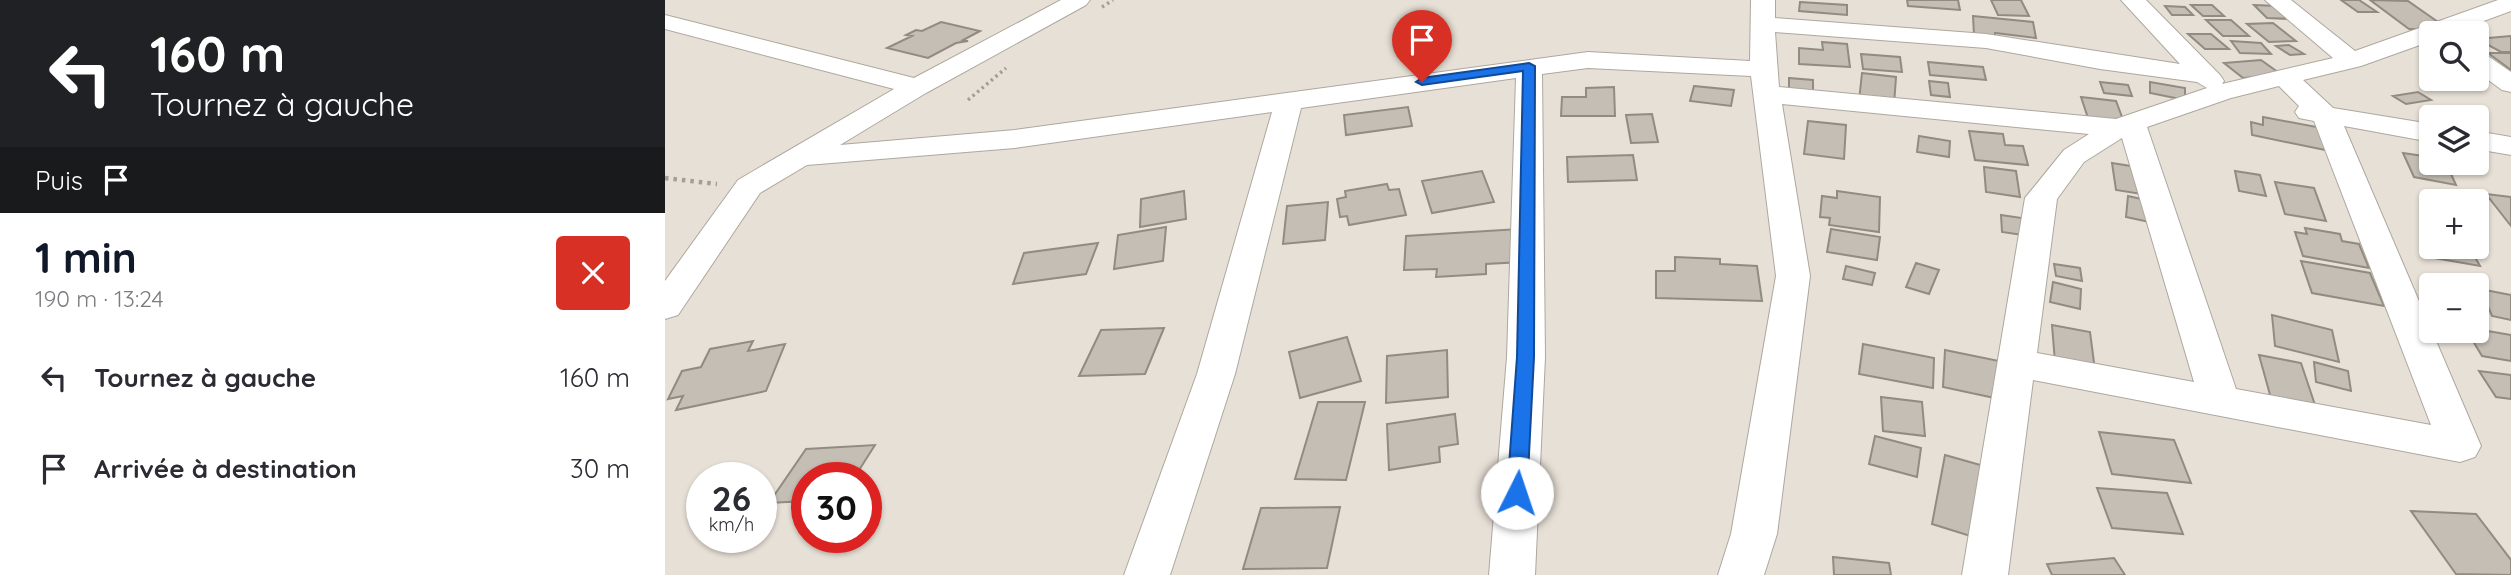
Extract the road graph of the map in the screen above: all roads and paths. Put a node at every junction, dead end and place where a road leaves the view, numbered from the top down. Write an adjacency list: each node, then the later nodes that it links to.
1 (1079, 0): 16 (street)
2 (2133, 0): 14 (street)
3 (2277, 0): 9 (street)
4 (2511, 3): 6 (street)
5 (1763, 12): 13 (street); 14 (street)
6 (2466, 21)
7 (665, 22): 16 (street)
8 (2419, 38): 9 (street)
9 (2352, 61): 12 (street)
10 (1529, 66): 13 (street); 17 (street); 30 (street)
11 (2489, 69): 15 (street)
12 (2284, 77): 14 (street); 18 (street)
13 (1765, 81): 19 (street); 31 (street)
14 (2213, 83): 18 (street); 19 (street)
15 (2511, 85)
16 (917, 87): 23 (street)
17 (1289, 101): 23 (street); 29 (street)
18 (2326, 116): 20 (street); 28 (street)
19 (2125, 126): 27 (street); 28 (street)
20 (2419, 130)
21 (2489, 142): 22 (street)
22 (2511, 146)
23 (799, 157): 25 (street)
24 (665, 178): 25 (path)
25 (749, 187): 26 (street)
26 (665, 307)
27 (2017, 363): 28 (street); 32 (street)
28 (2220, 401)
29 (1147, 575)
30 (1512, 575)
31 (1741, 575)
32 (1986, 575)

